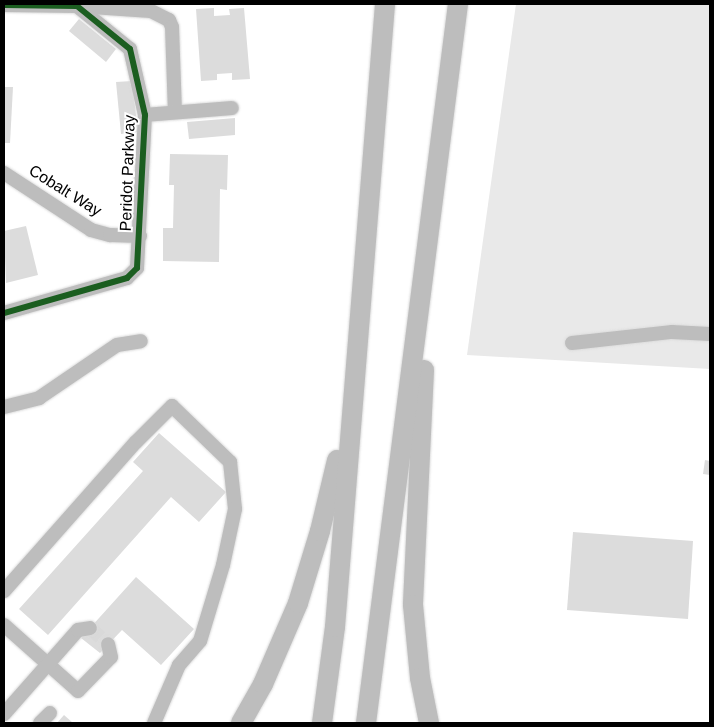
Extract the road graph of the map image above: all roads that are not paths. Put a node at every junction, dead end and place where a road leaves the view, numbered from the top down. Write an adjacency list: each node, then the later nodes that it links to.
1 (385, 4): 15 (highway)
2 (458, 4): 10 (highway)
3 (4, 5): 4 (street)
4 (77, 6): 6 (street); 7 (street, Peridot Parkway)
5 (232, 108): 6 (street, Peridot Parkway)
6 (175, 112): 7 (street, Peridot Parkway)
7 (145, 115): 9 (street, Peridot Parkway)
8 (4, 173): 9 (street, Cobalt Way)
9 (140, 236): 11 (street, Peridot Parkway)
10 (426, 253): 28 (highway); 29 (highway)
11 (4, 313)
12 (710, 334): 14 (street)
13 (141, 341): 16 (street)
14 (572, 343)
15 (352, 400): 26 (highway); 27 (highway)
16 (4, 407)
17 (4, 591): 25 (street)
18 (4, 625): 21 (street)
19 (90, 628): 21 (street)
20 (108, 644): 21 (street)
21 (50, 663): 23 (street)
22 (50, 713): 24 (street)
23 (4, 714)
24 (40, 723)
25 (154, 723)
26 (241, 723)
27 (322, 723)
28 (366, 723)
29 (429, 723)

